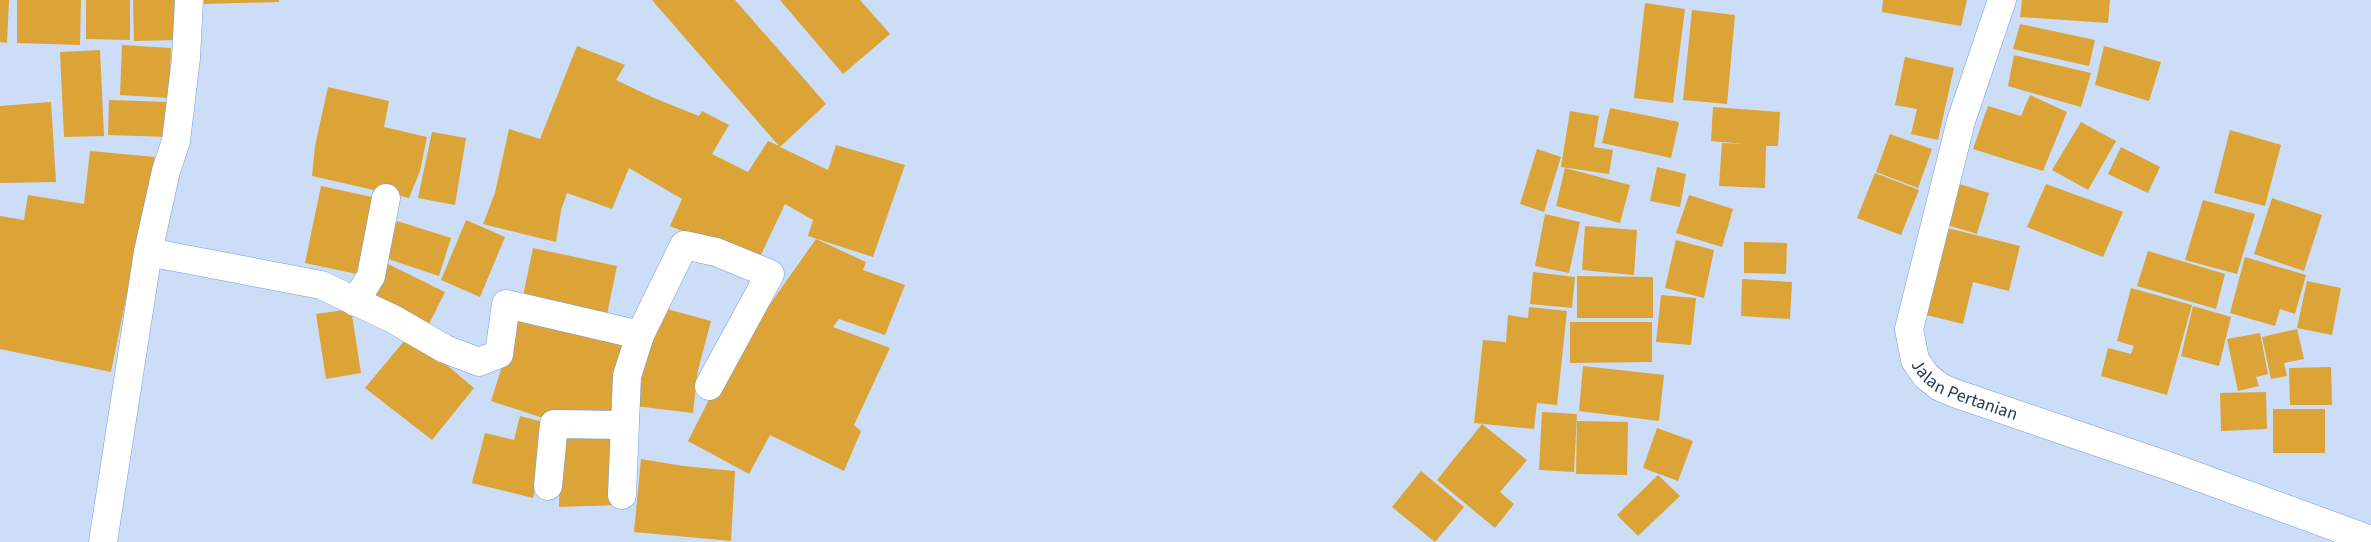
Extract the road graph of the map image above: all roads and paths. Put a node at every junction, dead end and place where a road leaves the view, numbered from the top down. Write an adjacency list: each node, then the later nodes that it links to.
1 (189, 0): 4 (street)
2 (2002, 0): 11 (street, Jalan Pertanian)
3 (386, 198): 5 (street)
4 (148, 252): 5 (street); 12 (street)
5 (355, 302): 6 (street)
6 (640, 335): 7 (street); 8 (street)
7 (709, 386)
8 (624, 426): 9 (street); 10 (street)
9 (548, 486)
10 (622, 495)
11 (2371, 540)
12 (103, 542)

